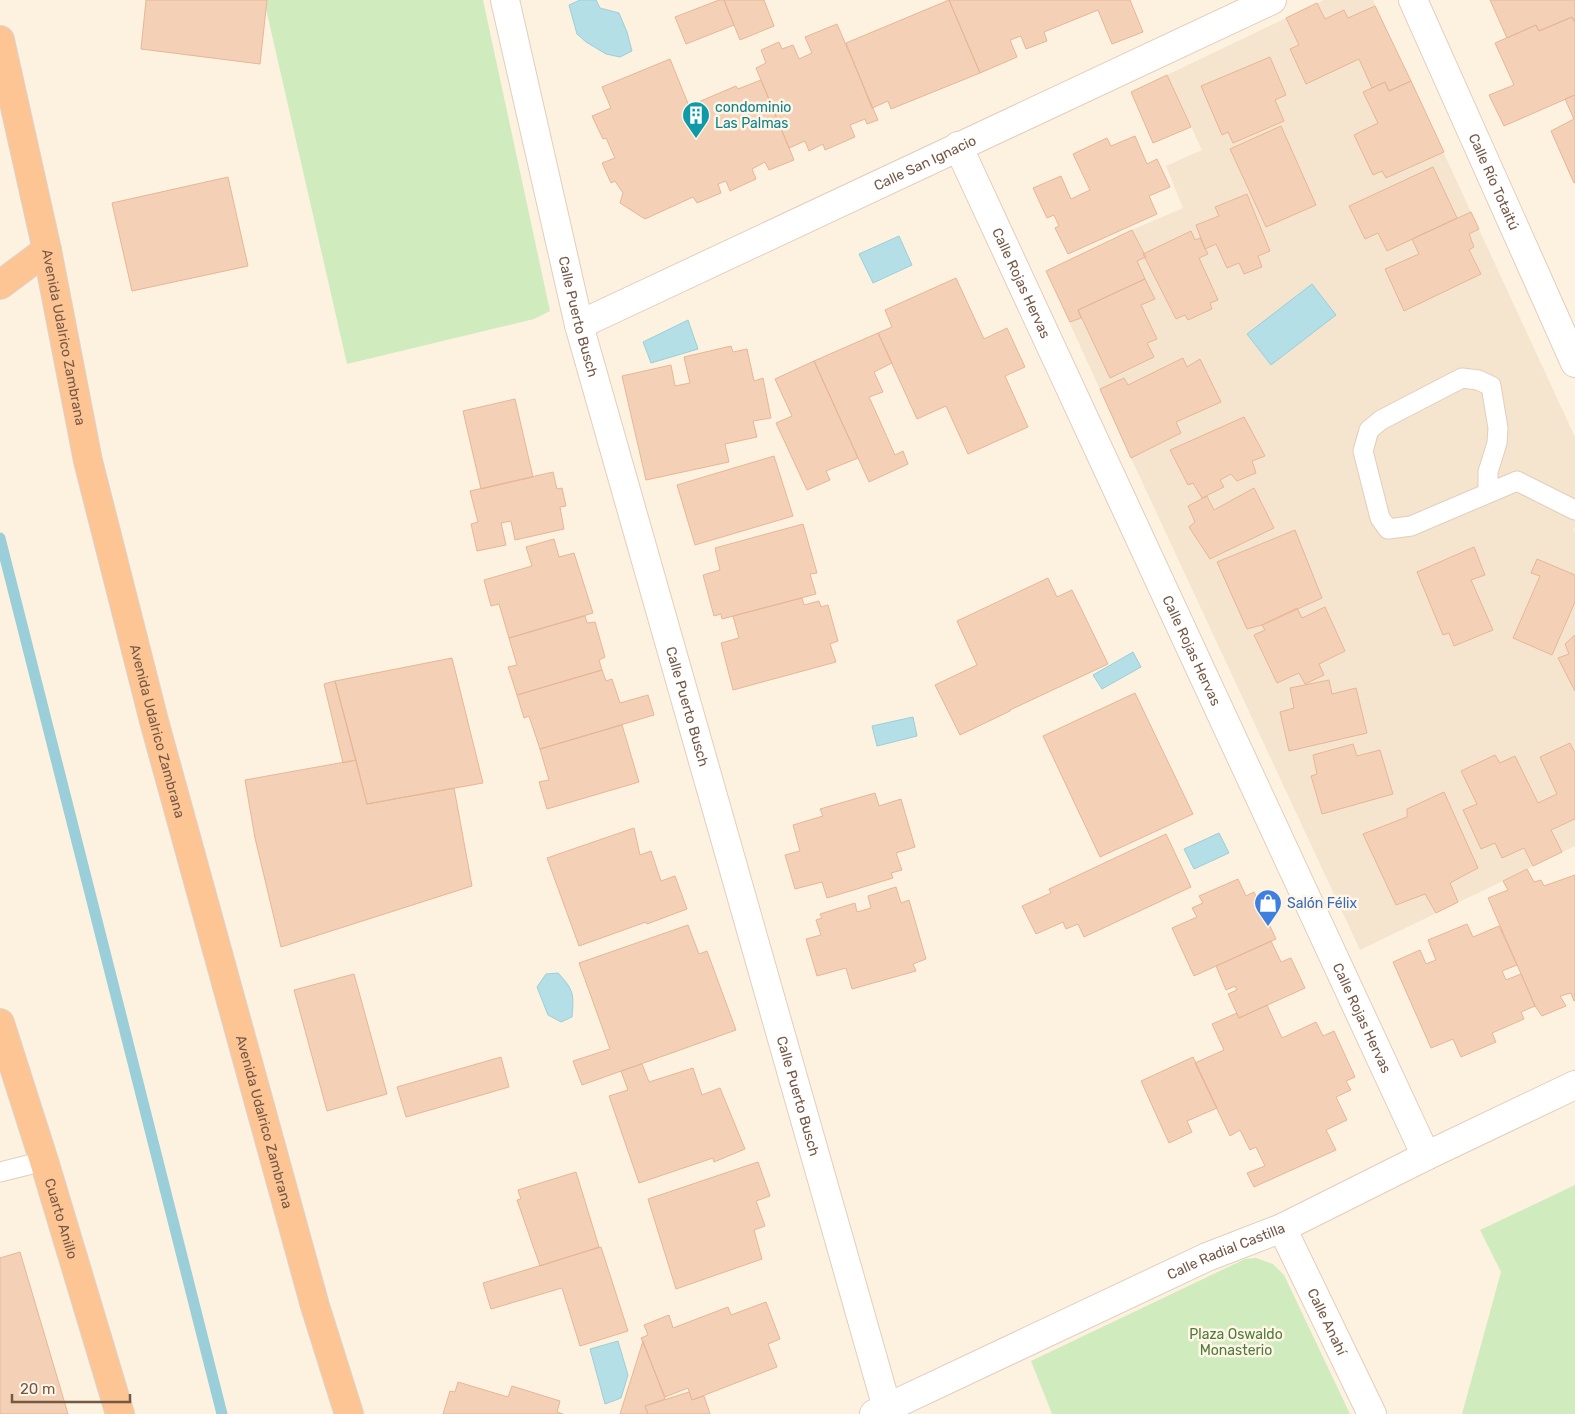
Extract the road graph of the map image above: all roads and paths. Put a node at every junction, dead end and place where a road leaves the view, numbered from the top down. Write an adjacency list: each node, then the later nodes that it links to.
1 (504, 0): 8 (street, Calle Puerto Busch)
2 (1272, 0): 5 (street, Calle San Ignacio)
3 (1413, 0): 9 (street, Calle Río Totaitú)
4 (0, 40): 6 (highway, Avenida Udalrico Zambrana)
5 (958, 146): 8 (street, Calle San Ignacio); 14 (street, Calle Rojas Hervas)
6 (47, 250): 7 (highway); 20 (highway, Avenida Udalrico Zambrana)
7 (0, 285)
8 (579, 325): 18 (street, Calle Puerto Busch)
9 (1575, 363)
10 (1488, 492): 10 (lane); 11 (lane)
11 (1575, 510)
12 (0, 1023): 15 (highway, Cuarto Anillo)
13 (1575, 1085): 14 (street, Calle Radial Castilla)
14 (1426, 1156): 17 (street, Calle Radial Castilla)
15 (44, 1160): 16 (lane); 19 (highway, Cuarto Anillo)
16 (0, 1172)
17 (1282, 1228): 18 (street, Calle Radial Castilla); 21 (street, Calle Anahí)
18 (880, 1411)
19 (120, 1414)
20 (349, 1414)
21 (1372, 1414)

